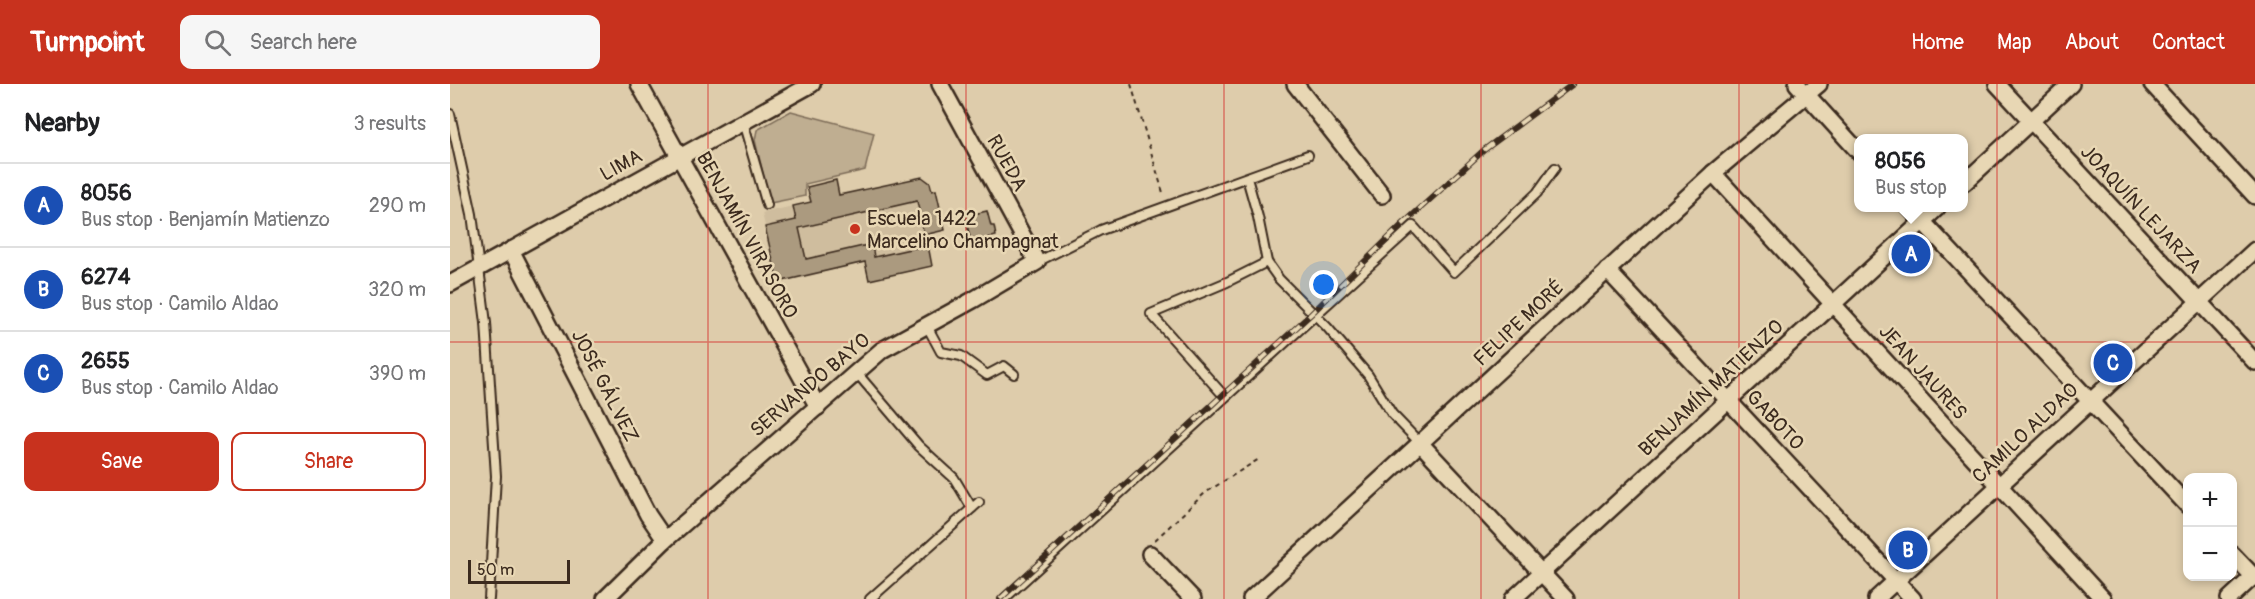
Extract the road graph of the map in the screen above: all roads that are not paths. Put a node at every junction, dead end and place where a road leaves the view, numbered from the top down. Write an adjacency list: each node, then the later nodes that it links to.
1 (639, 84): 16 (street, BENJAMÍN VIRASORO)
2 (812, 84): 13 (street, LIMA)
3 (940, 84): 29 (street, RUEDA)
4 (1294, 84): 21 (street)
5 (1797, 84): 10 (street)
6 (1820, 84): 10 (street, FELIPE MORÉ)
7 (1996, 84): 12 (street, JOAQUÍN LEJARZA)
8 (2071, 84): 12 (street)
9 (2152, 84): 22 (street)
10 (1808, 95): 14 (street); 18 (street, FELIPE MORÉ)
11 (450, 114): 31 (lane)
12 (2031, 121): 20 (street); 34 (street, JOAQUÍN LEJARZA)
13 (743, 122): 16 (street, LIMA); 23 (lane)
14 (1854, 147)
15 (1308, 156): 19 (lane, SERVANDO BAYO)
16 (680, 157): 27 (street, LIMA); 44 (street, BENJAMÍN VIRASORO)
17 (1555, 168): 36 (lane)
18 (1713, 173): 32 (street, FELIPE MORÉ); 35 (street, JEAN JAURES)
19 (1247, 178): 29 (lane, SERVANDO BAYO); 30 (lane)
20 (1968, 179)
21 (1382, 195)
22 (2255, 196)
23 (766, 205)
24 (1915, 212): 26 (street)
25 (1932, 212): 26 (street, BENJAMÍN MATIENZO)
26 (1923, 221): 35 (street, BENJAMÍN MATIENZO); 43 (street)
27 (511, 250): 31 (street, LIMA); 50 (street, JOSÉ GÁLVEZ)
28 (2255, 250): 34 (street, CAMILO ALDAO)
29 (1037, 262): 37 (street, SERVANDO BAYO)
30 (1267, 262): 36 (lane); 41 (lane)
31 (479, 268): 33 (street, LIMA); 57 (lane)
32 (1607, 270): 42 (street, GABOTO); 45 (street, FELIPE MORÉ)
33 (450, 284)
34 (2199, 302): 38 (street, JOAQUÍN LEJARZA); 43 (street, CAMILO ALDAO)
35 (1833, 304): 42 (street, BENJAMÍN MATIENZO); 46 (street, JEAN JAURES)
36 (1314, 316): 41 (lane); 45 (lane)
37 (927, 326): 39 (street, SERVANDO BAYO); 40 (lane)
38 (2255, 362)
39 (856, 372): 44 (street, SERVANDO BAYO); 49 (lane)
40 (1014, 374)
41 (1225, 397): 59 (lane)
42 (1728, 400): 53 (street, BENJAMÍN MATIENZO); 55 (street, GABOTO)
43 (2090, 402): 46 (street, CAMILO ALDAO); 48 (street)
44 (818, 407): 50 (street, SERVANDO BAYO)
45 (1420, 443): 53 (street); 61 (street, FELIPE MORÉ)
46 (1999, 486): 55 (street, CAMILO ALDAO); 66 (street, JEAN JAURES)
47 (979, 502): 49 (lane)
48 (2183, 502)
49 (972, 508): 58 (lane)
50 (665, 540): 56 (street, SERVANDO BAYO)
51 (1150, 554): 60 (street)
52 (2237, 559): 54 (street)
53 (1541, 573): 62 (street, BENJAMÍN MATIENZO); 63 (street)
54 (2255, 576): 67 (street)
55 (1896, 581): 64 (street, CAMILO ALDAO); 65 (street, GABOTO)
56 (611, 596)
57 (489, 599)
58 (870, 599)
59 (1004, 599)
60 (1193, 599)
61 (1251, 599)
62 (1513, 599)
63 (1566, 599)
64 (1876, 599)
65 (1913, 599)
66 (2103, 599)
67 (2229, 599)

